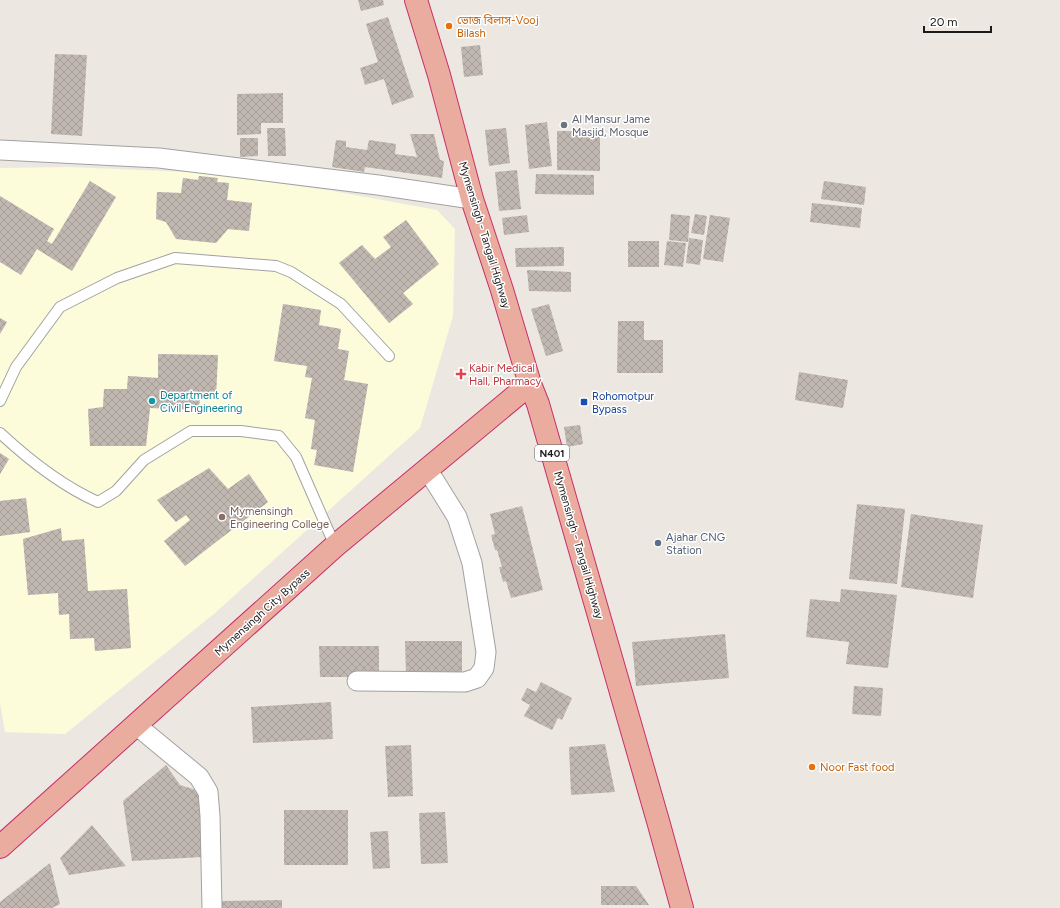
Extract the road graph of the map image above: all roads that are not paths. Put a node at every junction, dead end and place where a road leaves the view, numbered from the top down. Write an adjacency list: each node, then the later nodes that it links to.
1 (416, 0): 3 (highway, Mymensingh - Tangail Highway / N401)
2 (0, 150): 3 (street)
3 (472, 199): 5 (highway, Mymensingh - Tangail Highway / N401)
4 (389, 356): 6 (lane)
5 (530, 384): 8 (highway, Mymensingh City Bypass); 14 (highway, Mymensingh - Tangail Highway / N401)
6 (0, 401)
7 (0, 433): 9 (lane)
8 (426, 470): 9 (highway, Mymensingh City Bypass); 10 (street)
9 (335, 546): 11 (highway, Mymensingh City Bypass)
10 (357, 681)
11 (136, 725): 12 (highway, Mymensingh City Bypass); 13 (street)
12 (0, 847)
13 (212, 908)
14 (682, 908)

